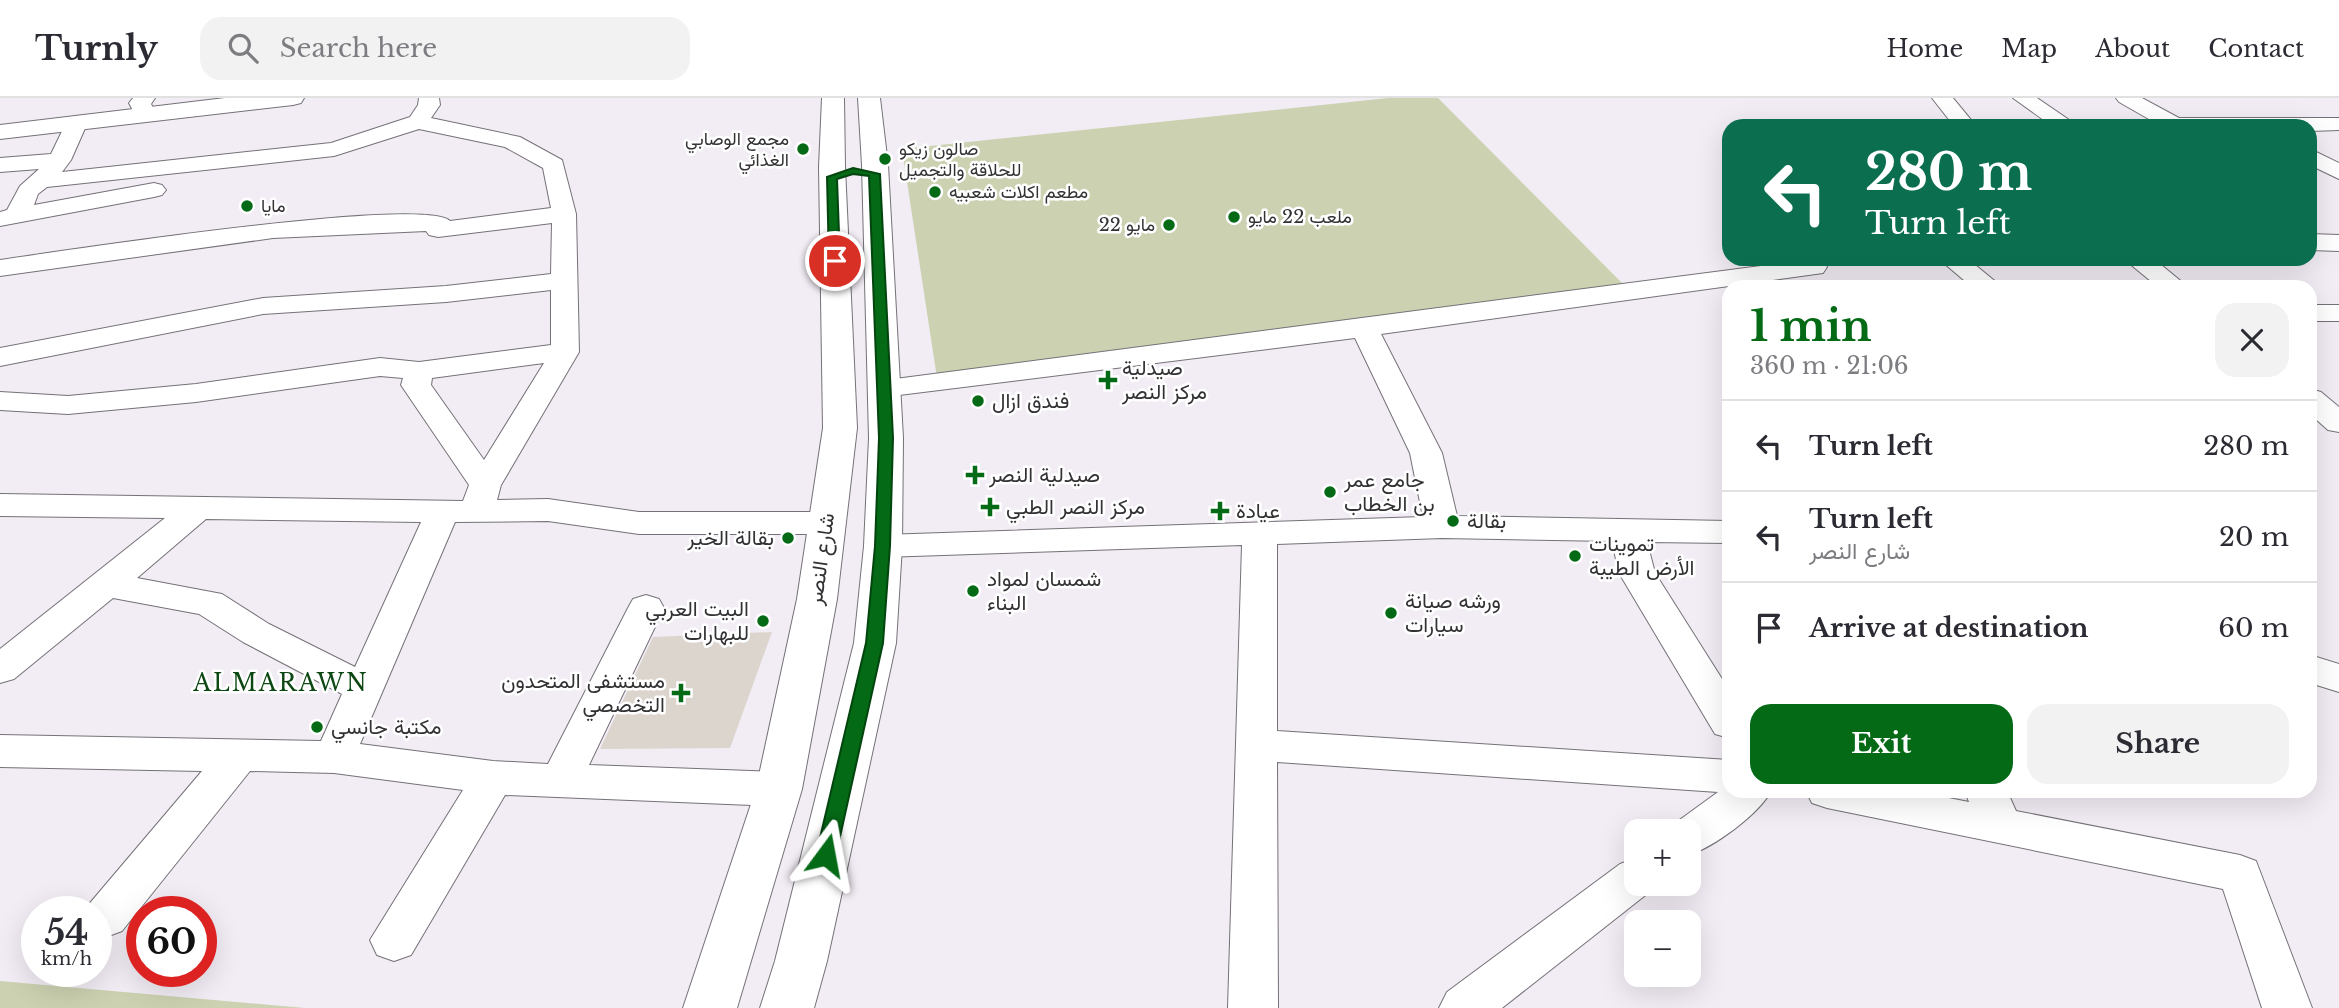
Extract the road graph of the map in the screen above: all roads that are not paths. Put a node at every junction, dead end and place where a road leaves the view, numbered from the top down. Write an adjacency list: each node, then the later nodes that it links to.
1 (293, 98): 7 (main road)
2 (1942, 98): 9 (street)
3 (2023, 98): 10 (street)
4 (2126, 98): 11 (street)
5 (828, 101): 21 (main road, شارع النصر)
6 (871, 102): 19 (main road)
7 (143, 110): 12 (main road); 15 (main road)
8 (424, 110): 24 (street); 26 (street)
9 (1959, 119)
10 (2056, 119)
11 (2164, 119)
12 (0, 122)
13 (2317, 124): 14 (street)
14 (2339, 124)
15 (75, 126): 16 (main road); 17 (street)
16 (0, 132)
17 (60, 160): 20 (street); 24 (street)
18 (2317, 160): 22 (street)
19 (874, 162): 21 (main road); 45 (main road)
20 (0, 165)
21 (832, 166): 52 (main road, شارع النصر)
22 (2339, 172)
23 (319, 173): 27 (street)
24 (34, 186): 25 (street); 27 (street)
25 (0, 193)
26 (564, 214): 32 (street); 34 (street)
27 (8, 217)
28 (2317, 242): 29 (street)
29 (2339, 243)
30 (1961, 266): 36 (street)
31 (2146, 266): 37 (street)
32 (0, 268)
33 (1815, 271): 35 (street)
34 (565, 280): 42 (street); 43 (street)
35 (1744, 280)
36 (1980, 280)
37 (2166, 280)
38 (1722, 283): 41 (street)
39 (2317, 313): 40 (street)
40 (2339, 313)
41 (1364, 328): 45 (street); 53 (street)
42 (565, 352): 44 (street); 49 (street)
43 (0, 356)
44 (419, 371): 46 (street); 49 (street)
45 (883, 388): 57 (main road)
46 (0, 401)
47 (2317, 404): 48 (street)
48 (2339, 423)
49 (468, 503): 51 (street); 52 (street); 63 (street)
50 (0, 505): 51 (street)
51 (198, 508): 58 (street)
52 (827, 523): 72 (main road, شارع النصر)
53 (1441, 527): 54 (street); 56 (street)
54 (1627, 530): 55 (street); 64 (street)
55 (1722, 532)
56 (1260, 534): 57 (street); 65 (street)
57 (883, 546): 81 (main road)
58 (106, 585): 60 (street); 63 (street)
59 (646, 608): 71 (street)
60 (0, 669)
61 (2317, 671): 62 (street)
62 (2339, 678)
63 (365, 689): 68 (street)
64 (1722, 712)
65 (1258, 745): 69 (street); 82 (street)
66 (0, 751): 67 (street)
67 (240, 755): 68 (street); 78 (street)
68 (334, 757): 70 (street)
69 (1722, 776)
70 (493, 778): 71 (street); 79 (street)
71 (560, 781): 72 (street)
72 (779, 789): 80 (main road, شارع النصر)
73 (1741, 798): 76 (street)
74 (1895, 798): 75 (street)
75 (1993, 808): 84 (street)
76 (1701, 828)
77 (1624, 886): 83 (street)
78 (112, 910)
79 (394, 940)
80 (710, 1008)
81 (787, 1008)
82 (1253, 1008)
83 (1464, 1008)
84 (2287, 1008)

